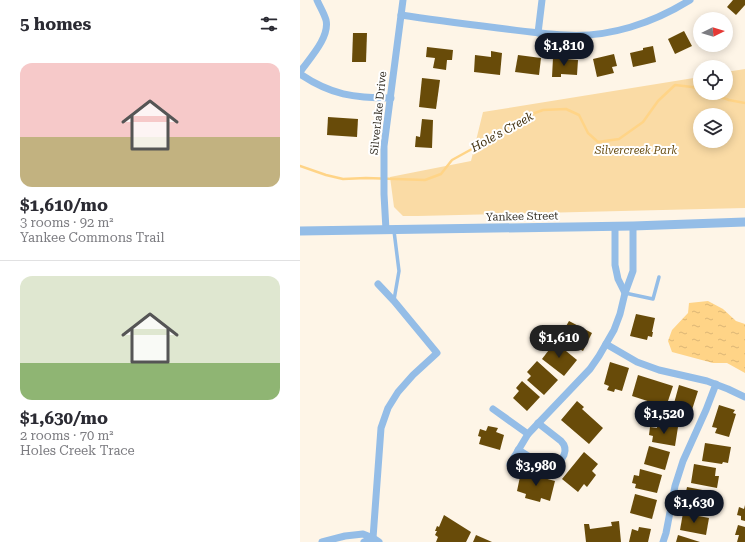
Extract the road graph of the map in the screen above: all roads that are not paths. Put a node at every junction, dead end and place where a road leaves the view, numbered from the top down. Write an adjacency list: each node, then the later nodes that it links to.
1 (317, 0): 7 (street)
2 (403, 0): 5 (street, Silverlake Drive)
3 (542, 0): 6 (street)
4 (690, 0): 6 (street)
5 (401, 15): 6 (street); 8 (street, Silverlake Drive)
6 (538, 33)
7 (300, 73): 8 (street)
8 (391, 98): 12 (street, Silverlake Drive)
9 (745, 222): 11 (street, Yankee Street)
10 (615, 226): 11 (street, Yankee Street); 12 (street, Yankee Street); 16 (street)
11 (633, 226): 16 (street)
12 (390, 230): 13 (street, Yankee Street); 17 (lane)
13 (300, 232)
14 (659, 277): 16 (lane)
15 (378, 284): 17 (street)
16 (625, 293): 18 (street)
17 (394, 301): 26 (street)
18 (606, 344): 19 (street); 22 (street)
19 (716, 384): 20 (street); 29 (street)
20 (745, 398)
21 (493, 409): 23 (street)
22 (538, 423): 23 (street); 24 (street)
23 (528, 434): 24 (street)
24 (518, 450): 25 (street)
25 (510, 464)
26 (376, 540): 27 (street); 28 (street)
27 (322, 542)
28 (364, 542)
29 (663, 542)

